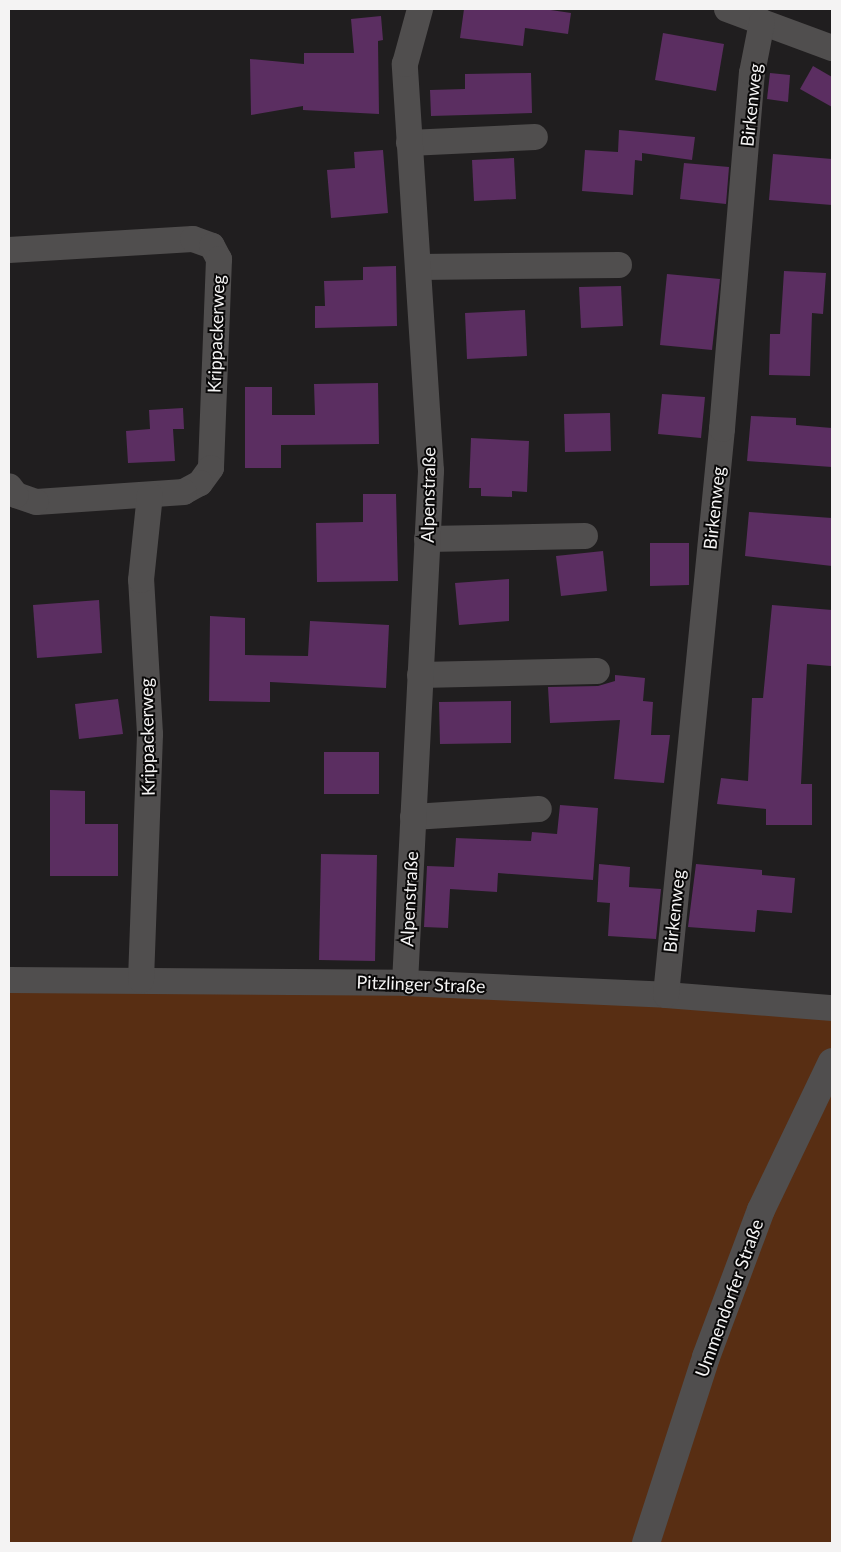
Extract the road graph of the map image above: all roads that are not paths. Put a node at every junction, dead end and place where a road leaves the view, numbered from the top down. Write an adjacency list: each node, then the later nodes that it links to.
1 (420, 9): 6 (street, Alpenstraße)
2 (727, 9): 3 (street)
3 (762, 22): 4 (street); 21 (street, Birkenweg)
4 (832, 48)
5 (535, 137): 6 (street)
6 (409, 143): 9 (street, Alpenstraße)
7 (9, 250): 11 (street, Krippackerweg)
8 (619, 265): 9 (street)
9 (418, 267): 13 (street, Alpenstraße)
10 (9, 486): 11 (street, Krippackerweg)
11 (150, 495): 19 (street, Krippackerweg)
12 (585, 536): 13 (street)
13 (427, 539): 15 (street, Alpenstraße)
14 (597, 670): 15 (street)
15 (420, 675): 17 (street, Alpenstraße)
16 (540, 810): 17 (street)
17 (413, 816): 20 (street, Alpenstraße)
18 (9, 980): 19 (street, Pitzlinger Straße)
19 (141, 980): 20 (street, Pitzlinger Straße)
20 (405, 983): 21 (street, Pitzlinger Straße)
21 (666, 995): 22 (street, Pitzlinger Straße)
22 (832, 1008)
23 (832, 1062): 24 (street, Ummendorfer Straße)
24 (646, 1543)

